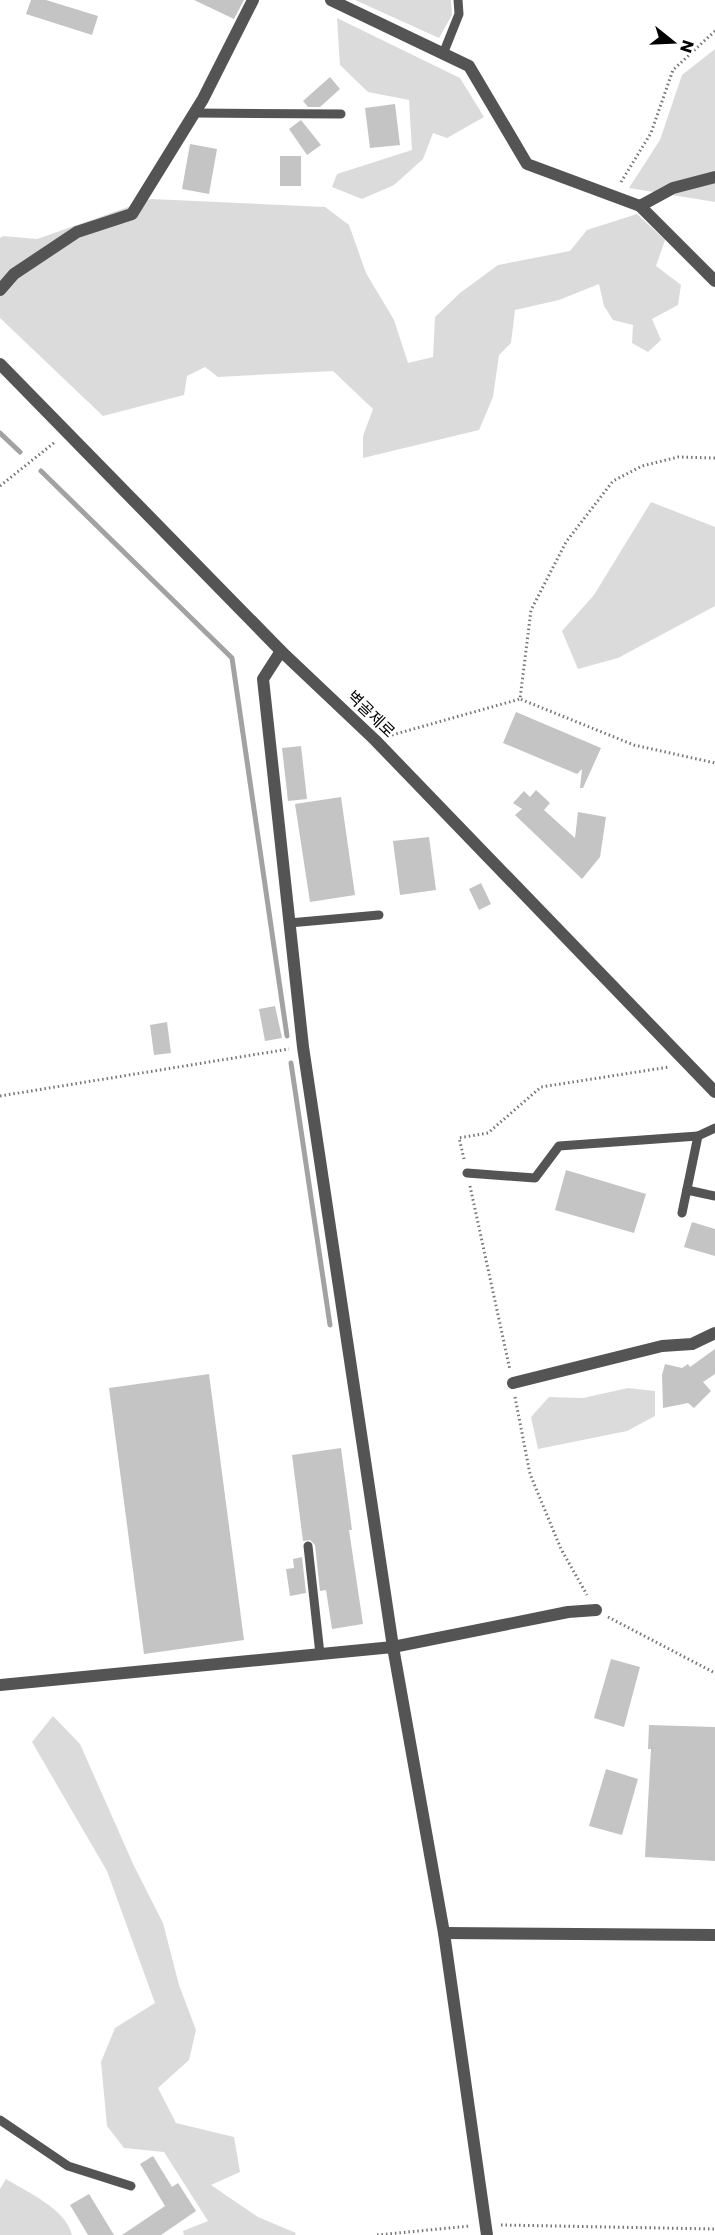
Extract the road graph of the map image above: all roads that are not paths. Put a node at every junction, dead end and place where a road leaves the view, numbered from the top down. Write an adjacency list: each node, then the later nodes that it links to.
1 (253, 0): 5 (street)
2 (331, 0): 4 (street)
3 (458, 0): 4 (lane)
4 (442, 54): 8 (street)
5 (194, 113): 6 (lane); 10 (street)
6 (341, 114)
7 (715, 177): 8 (street)
8 (640, 206): 9 (street)
9 (715, 281)
10 (0, 290)
11 (0, 364): 12 (street, 벽골제로)
12 (281, 651): 14 (street); 15 (street, 벽골제로)
13 (379, 915): 14 (lane)
14 (289, 923): 26 (street)
15 (715, 1092)
16 (715, 1128): 17 (lane)
17 (698, 1136): 18 (lane); 19 (lane)
18 (467, 1173)
19 (687, 1190): 20 (lane); 21 (lane)
20 (715, 1196)
21 (682, 1213)
22 (715, 1333): 23 (street)
23 (513, 1383)
24 (308, 1546): 27 (lane)
25 (596, 1611): 26 (street)
26 (393, 1647): 27 (street); 29 (street)
27 (320, 1654): 28 (street)
28 (0, 1685)
29 (444, 1933): 30 (street); 33 (street)
30 (715, 1935)
31 (0, 2120): 32 (lane)
32 (131, 2186)
33 (486, 2230)

